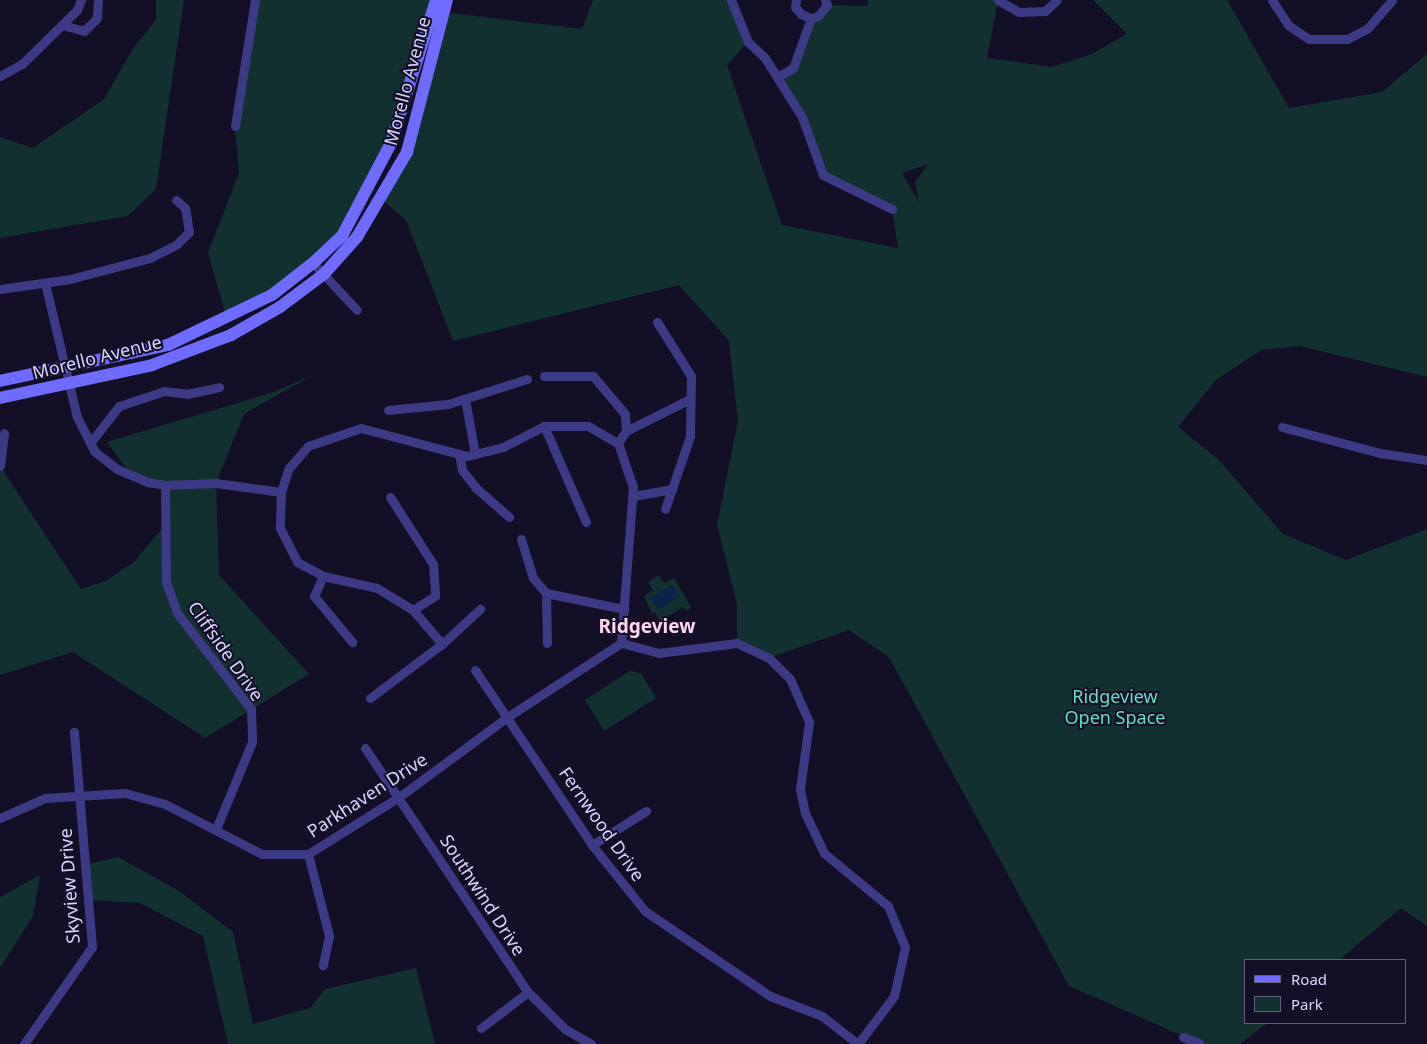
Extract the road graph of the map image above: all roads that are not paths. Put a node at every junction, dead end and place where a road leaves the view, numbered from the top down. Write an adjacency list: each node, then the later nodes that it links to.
1 (81, 0): 14 (street)
2 (98, 0): 14 (street)
3 (254, 0): 17 (street)
4 (436, 0): 20 (street, Morello Avenue)
5 (447, 0): 21 (street, Morello Avenue)
6 (732, 0): 16 (street)
7 (796, 0): 13 (street)
8 (825, 0): 13 (street)
9 (998, 0): 10 (street)
10 (1057, 0)
11 (1272, 0): 12 (street)
12 (1392, 0)
13 (810, 18): 16 (street)
14 (62, 25): 15 (street)
15 (0, 76)
16 (777, 77): 19 (street)
17 (235, 126)
18 (176, 200): 22 (street)
19 (892, 209)
20 (314, 263): 21 (street); 26 (street, Morello Avenue)
21 (324, 274): 24 (street); 30 (street, Morello Avenue)
22 (44, 282): 23 (street); 26 (street)
23 (0, 289)
24 (357, 310)
25 (657, 322): 34 (street)
26 (64, 366): 29 (street, Morello Avenue); 30 (street)
27 (544, 376): 38 (street)
28 (527, 379): 33 (street)
29 (0, 381)
30 (71, 383): 32 (street, Morello Avenue); 40 (street)
31 (219, 387): 40 (street)
32 (0, 398)
33 (465, 398): 35 (street); 43 (street)
34 (690, 399): 38 (street); 47 (street)
35 (388, 410)
36 (544, 426): 41 (street); 43 (street); 53 (street)
37 (1282, 427): 44 (street)
38 (626, 431): 41 (street)
39 (4, 433): 45 (street)
40 (90, 443): 46 (street)
41 (618, 443): 49 (street)
42 (459, 454): 43 (street); 48 (street); 52 (street)
43 (475, 454)
44 (1427, 460)
45 (0, 466)
46 (165, 485): 48 (street); 73 (street, Cliffside Drive)
47 (672, 489): 49 (street); 51 (street)
48 (281, 492): 55 (street)
49 (632, 496): 58 (street)
50 (390, 497): 59 (street)
51 (665, 509)
52 (509, 518)
53 (586, 522)
54 (521, 539): 56 (street)
55 (323, 576): 59 (street); 60 (street)
56 (546, 593): 58 (street); 61 (street)
57 (480, 609): 63 (street)
58 (624, 609): 62 (street)
59 (413, 610): 63 (street)
60 (352, 642)
61 (547, 643)
62 (622, 643): 66 (street, Parkhaven Drive); 82 (street)
63 (442, 644): 65 (street)
64 (475, 670): 66 (street, Fernwood Drive)
65 (370, 698)
66 (509, 716): 70 (street, Parkhaven Drive); 74 (street, Fernwood Drive)
67 (74, 732): 69 (street, Skyview Drive)
68 (365, 748): 70 (street, Southwind Drive)
69 (78, 794): 72 (street, Parkhaven Drive); 73 (street, Parkhaven Drive); 80 (street, Skyview Drive)
70 (399, 797): 75 (street, Parkhaven Drive); 77 (street, Southwind Drive)
71 (646, 811): 74 (street)
72 (0, 818)
73 (216, 829): 75 (street, Parkhaven Drive)
74 (592, 845): 82 (street, Fernwood Drive)
75 (308, 854): 76 (street)
76 (323, 965)
77 (528, 992): 78 (street); 81 (street, Southwind Drive)
78 (481, 1028)
79 (1183, 1036): 83 (street)
80 (24, 1044)
81 (591, 1044)
82 (858, 1044)
83 (1200, 1044)

